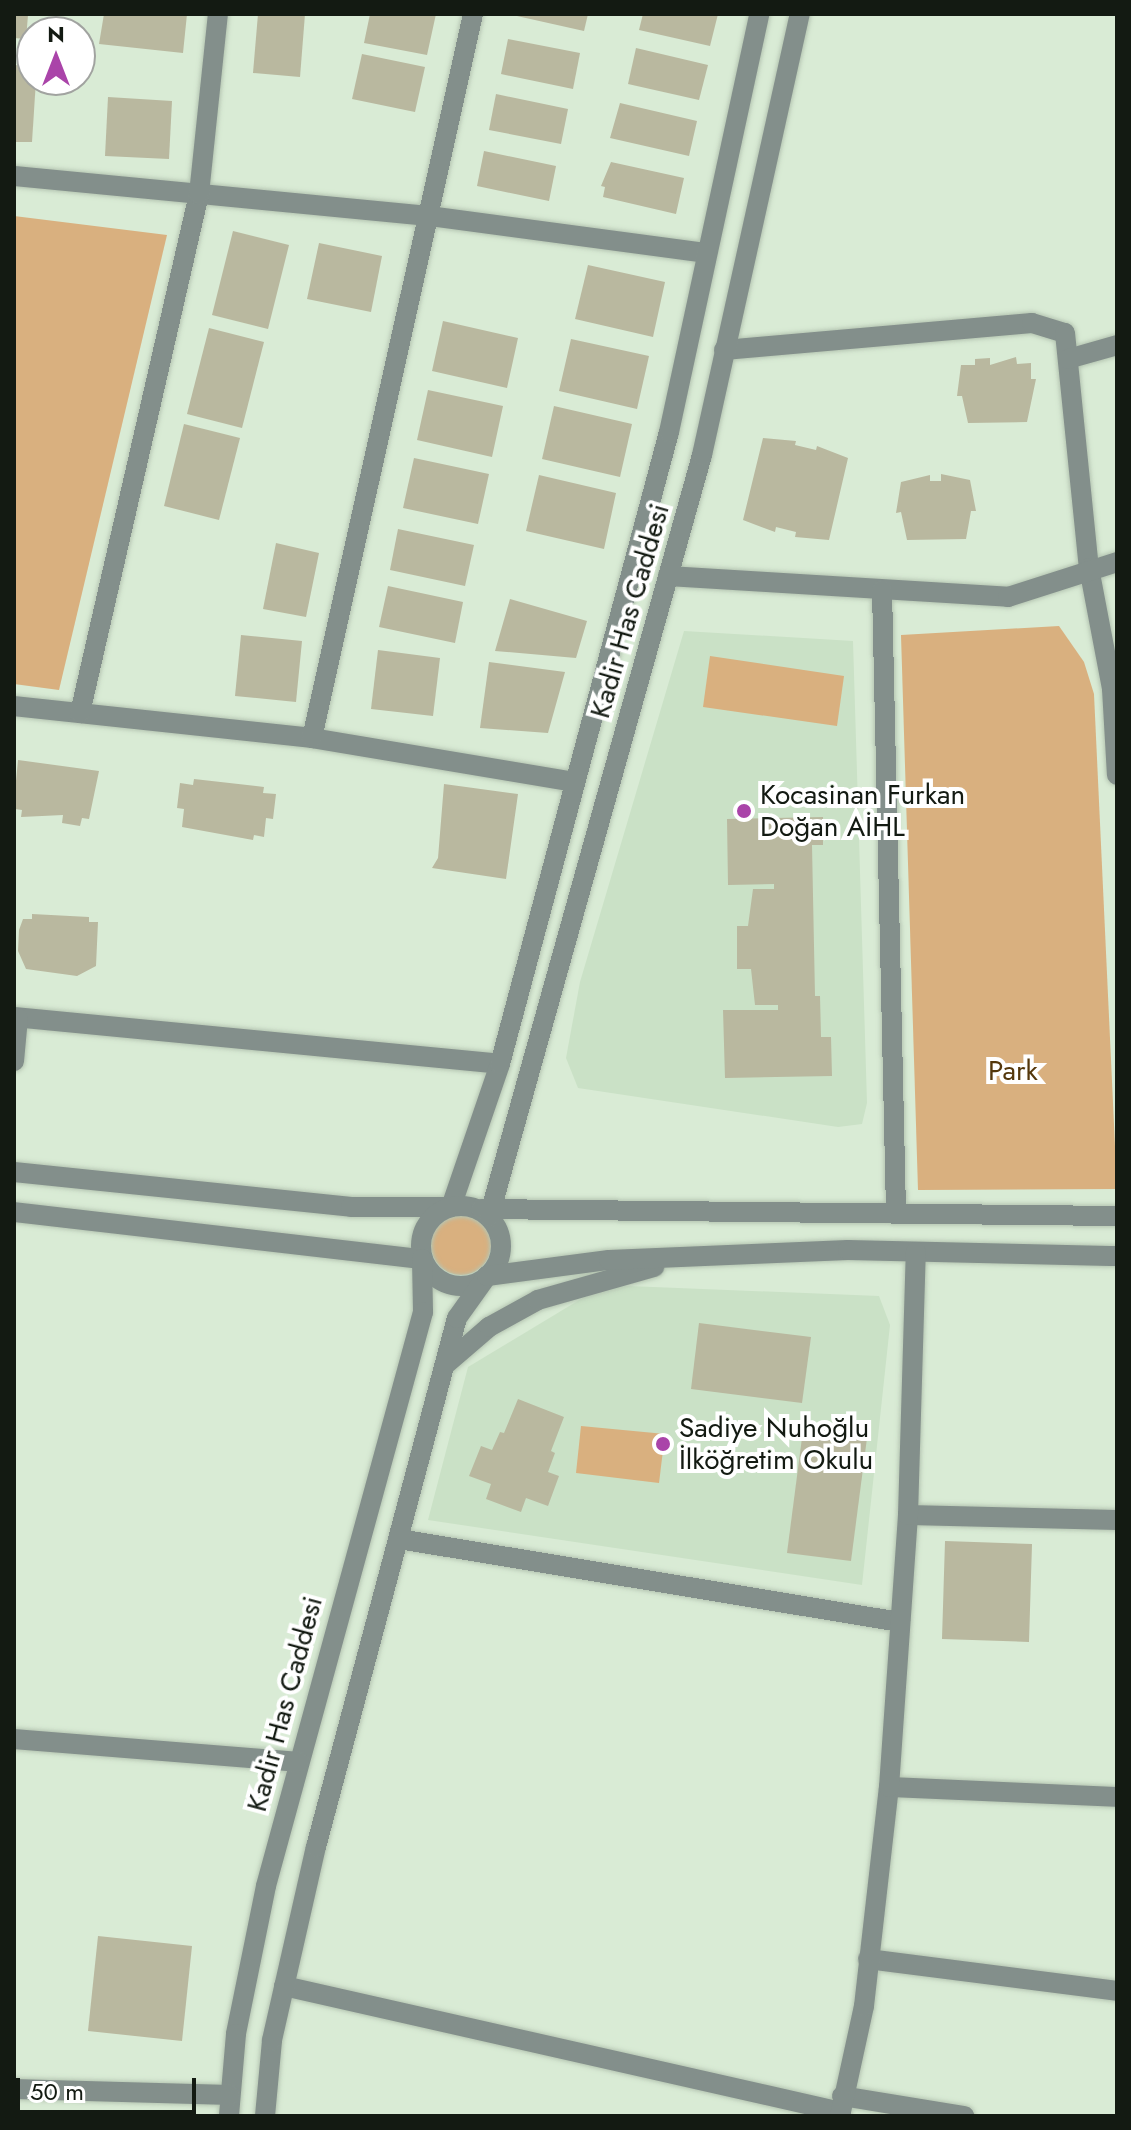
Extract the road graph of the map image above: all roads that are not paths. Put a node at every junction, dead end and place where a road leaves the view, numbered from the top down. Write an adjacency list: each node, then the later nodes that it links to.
1 (218, 14): 6 (street)
2 (473, 14): 7 (street)
3 (759, 14): 8 (street, Kadir Has Caddesi)
4 (800, 14): 10 (street, Kadir Has Caddesi)
5 (14, 176): 6 (street)
6 (199, 194): 7 (street); 17 (street)
7 (429, 216): 8 (street); 18 (street)
8 (707, 253): 20 (street, Kadir Has Caddesi)
9 (1117, 345): 11 (street)
10 (724, 350): 11 (street); 14 (street, Kadir Has Caddesi)
11 (1068, 359): 13 (street)
12 (1117, 562): 13 (street)
13 (1089, 568): 15 (street); 19 (street)
14 (668, 576): 15 (street); 28 (street, Kadir Has Caddesi)
15 (882, 590): 26 (street)
16 (14, 706): 17 (street)
17 (80, 713): 18 (street)
18 (312, 738): 20 (street)
19 (1117, 775)
20 (574, 782): 23 (street, Kadir Has Caddesi)
21 (16, 1018): 22 (street); 23 (street)
22 (14, 1061)
23 (500, 1064): 25 (street, Kadir Has Caddesi)
24 (14, 1172): 25 (street)
25 (451, 1207): 28 (street); 33 (street)
26 (896, 1211): 28 (street); 29 (street)
27 (14, 1212): 33 (street)
28 (486, 1212): 34 (street)
29 (1117, 1216)
30 (916, 1252): 31 (street); 32 (street); 36 (street)
31 (703, 1256): 34 (street); 35 (street)
32 (1117, 1256)
33 (422, 1259): 34 (street); 41 (street, Kadir Has Caddesi)
34 (487, 1276): 35 (street)
35 (445, 1365): 38 (street)
36 (908, 1515): 37 (street); 39 (street)
37 (1117, 1520)
38 (399, 1539): 39 (street); 45 (street)
39 (900, 1622): 42 (street)
40 (14, 1739): 41 (street)
41 (299, 1762): 48 (street, Kadir Has Caddesi)
42 (889, 1787): 43 (street); 44 (street)
43 (1117, 1797)
44 (868, 1959): 46 (street); 49 (street)
45 (284, 1986): 49 (street); 51 (street)
46 (1117, 1991)
47 (14, 2089): 48 (street)
48 (230, 2095): 50 (street, Kadir Has Caddesi)
49 (841, 2108): 52 (street)
50 (229, 2116)
51 (265, 2116)
52 (964, 2116)

